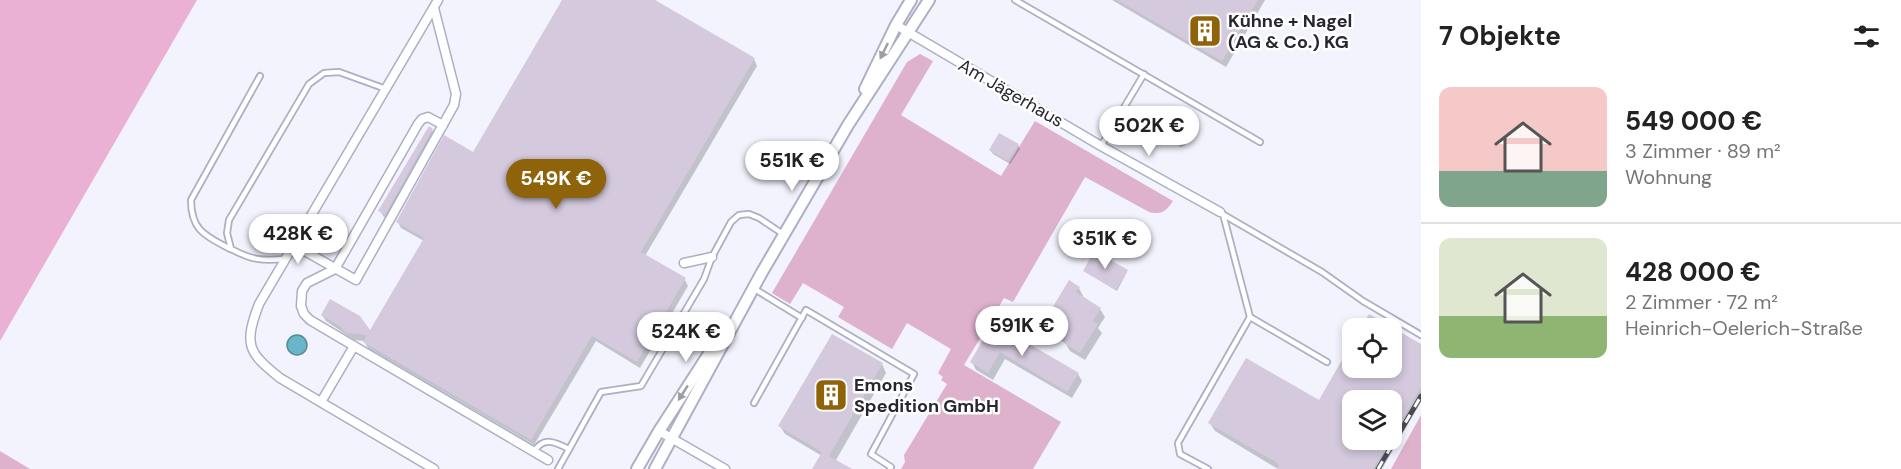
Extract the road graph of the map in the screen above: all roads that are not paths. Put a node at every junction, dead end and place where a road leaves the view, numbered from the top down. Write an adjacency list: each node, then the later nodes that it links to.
1 (911, 0): 5 (street)
2 (929, 0): 6 (street)
3 (1015, 0): 7 (lane)
4 (436, 4): 9 (street); 10 (street)
5 (896, 25): 6 (street, Am Jägerhaus); 11 (street, one-way to 11)
6 (909, 33): 11 (street); 13 (street, Am Jägerhaus)
7 (1144, 74): 12 (lane); 13 (lane)
8 (260, 76): 17 (lane)
9 (386, 89): 16 (street); 17 (lane)
10 (443, 125): 21 (street); 21 (street)
11 (848, 125): 15 (street)
12 (1260, 142)
13 (1101, 146): 14 (street, Am Jägerhaus)
14 (1221, 213): 24 (lane); 26 (lane)
15 (784, 234): 18 (lane); 22 (street)
16 (294, 245): 19 (street); 21 (street)
17 (231, 249): 19 (lane)
18 (712, 257): 20 (street); 33 (lane)
19 (286, 259): 29 (street)
20 (684, 263)
21 (335, 269): 27 (street)
22 (761, 274): 23 (street); 31 (street, one-way to 31)
23 (753, 288): 25 (lane); 32 (street)
24 (1250, 317): 28 (lane); 42 (lane)
25 (802, 318): 30 (lane); 41 (lane)
26 (1421, 335)
27 (354, 346): 29 (street); 34 (street)
28 (1327, 362)
29 (321, 402): 36 (street)
30 (754, 403)
31 (658, 431): 32 (street); 38 (street)
32 (672, 439): 39 (street); 40 (street)
33 (569, 449): 34 (lane); 37 (lane)
34 (534, 452): 35 (street)
35 (548, 460)
36 (434, 469)
37 (558, 469)
38 (637, 469)
39 (655, 469)
40 (725, 469)
41 (890, 469)
42 (1208, 469)

